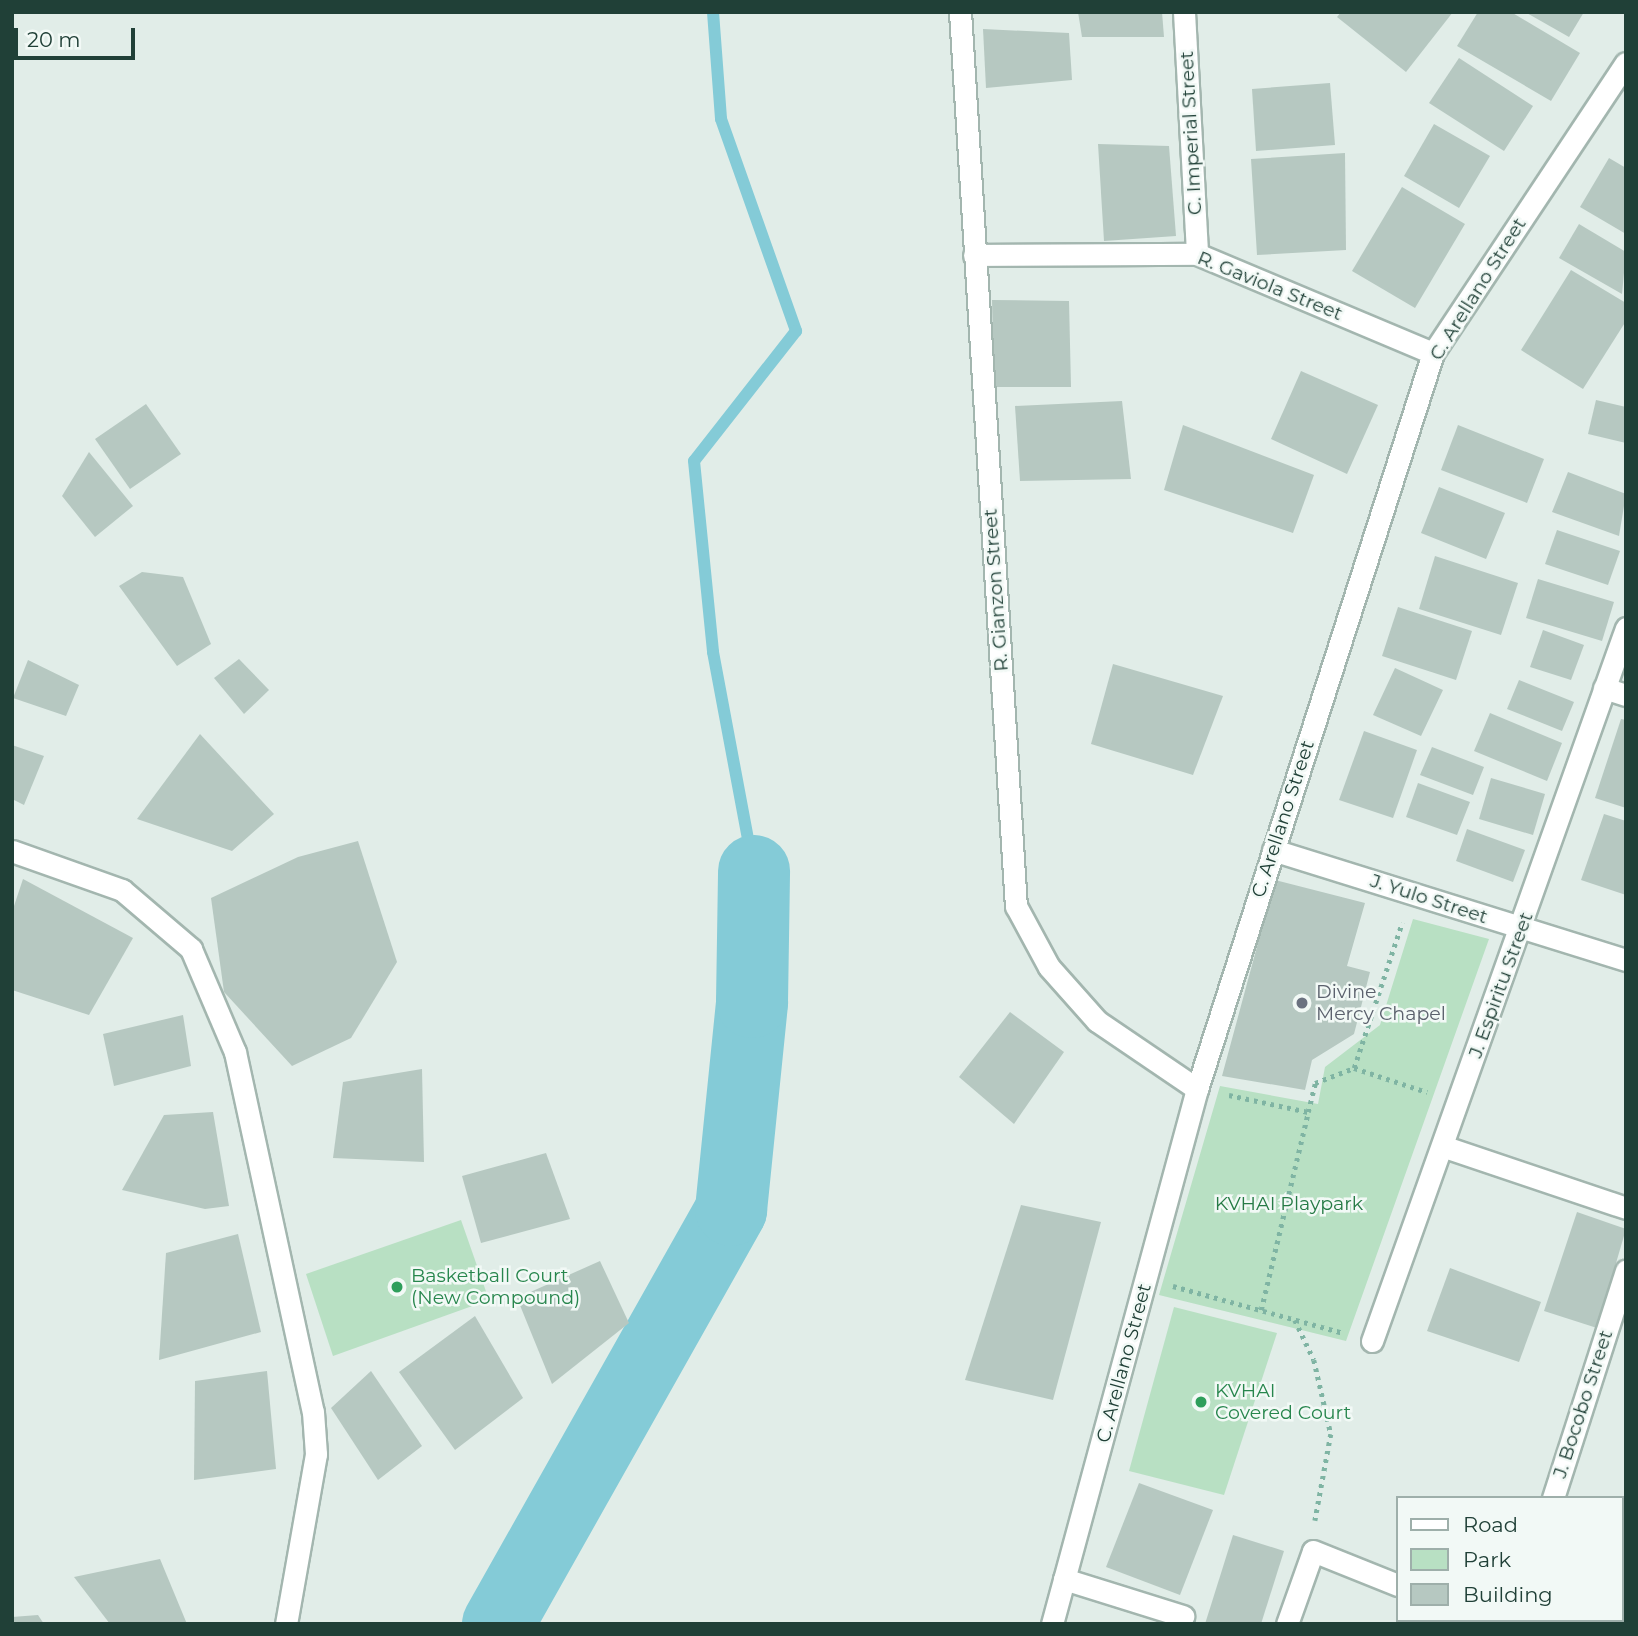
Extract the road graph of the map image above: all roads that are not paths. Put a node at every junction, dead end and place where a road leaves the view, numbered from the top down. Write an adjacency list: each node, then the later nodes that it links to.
1 (960, 12): 5 (street, R. Gianzon Street)
2 (1184, 12): 4 (street, C. Imperial Street)
3 (1626, 64): 6 (street, C. Arellano Street)
4 (1197, 254): 5 (street, R. Gaviola Street); 6 (street, R. Gaviola Street)
5 (974, 255): 14 (street, R. Gianzon Street)
6 (1433, 353): 10 (street, C. Arellano Street)
7 (1626, 628): 8 (street, J. Espiritu Street)
8 (1604, 688): 9 (street); 12 (street, J. Espiritu Street)
9 (1626, 695)
10 (1273, 850): 12 (street, J. Yulo Street); 14 (street, C. Arellano Street)
11 (12, 851): 23 (street)
12 (1522, 929): 13 (street, J. Yulo Street); 15 (street, J. Espiritu Street)
13 (1626, 960)
14 (1197, 1089): 20 (street, C. Arellano Street)
15 (1442, 1146): 16 (street); 18 (street, J. Espiritu Street)
16 (1626, 1208)
17 (1626, 1270): 19 (street, J. Bocobo Street)
18 (1372, 1341)
19 (1553, 1496)
20 (1064, 1579): 22 (street); 24 (street, C. Arellano Street)
21 (1396, 1584): 25 (street)
22 (1183, 1616)
23 (286, 1624)
24 (1052, 1624)
25 (1287, 1624)

